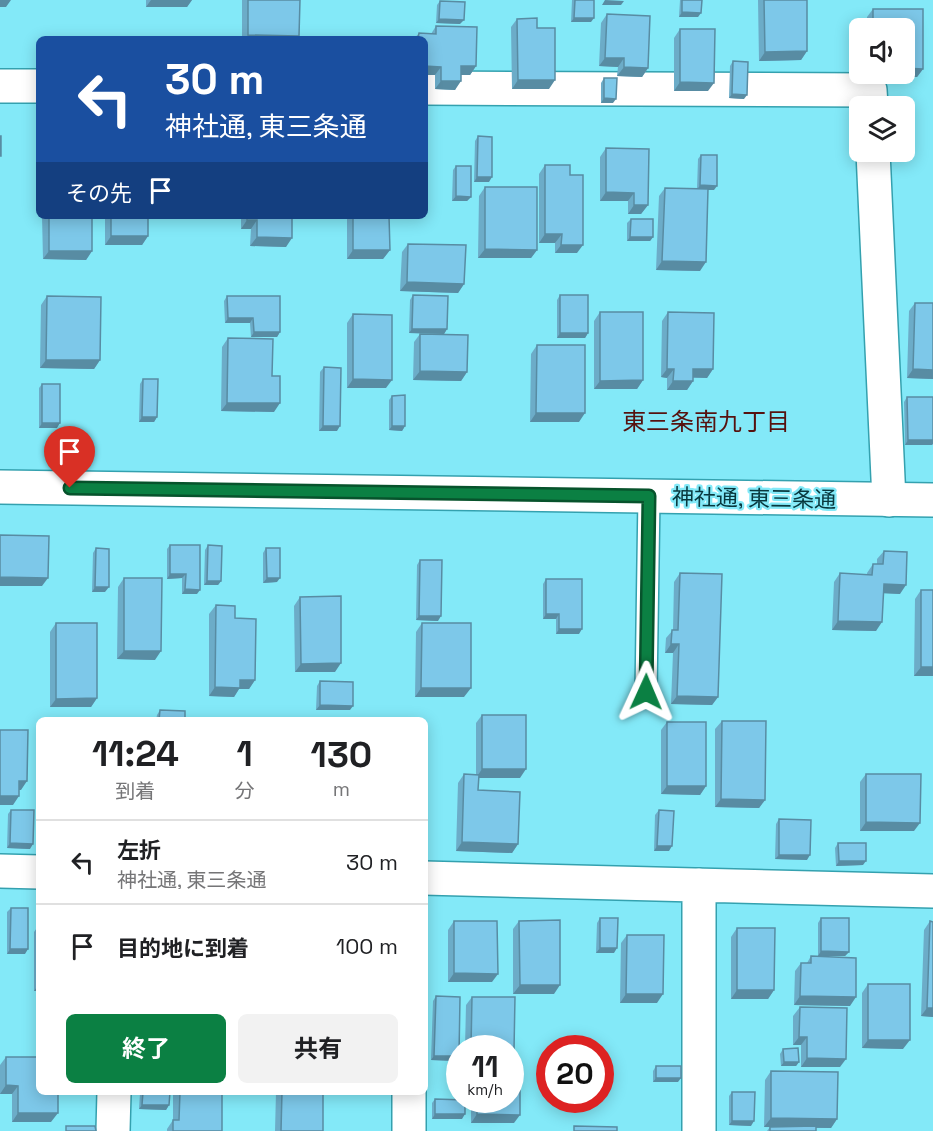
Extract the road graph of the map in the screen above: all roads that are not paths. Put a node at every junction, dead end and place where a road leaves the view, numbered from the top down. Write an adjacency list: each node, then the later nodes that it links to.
1 (0, 86): 2 (street)
2 (36, 86)
3 (428, 88): 4 (street)
4 (870, 96)
5 (873, 162): 8 (street)
6 (0, 487): 7 (street, 神社通, 東三条通)
7 (649, 496): 8 (street, 神社通, 東三条通); 10 (lane)
8 (889, 500): 9 (street, 神社通, 東三条通)
9 (933, 500)
10 (646, 692)
11 (0, 871): 12 (street)
12 (36, 872)
13 (428, 878): 14 (street)
14 (699, 885): 15 (street); 20 (street)
15 (933, 891)
16 (114, 1095): 18 (street)
17 (409, 1095): 19 (street)
18 (113, 1131)
19 (409, 1131)
20 (699, 1131)

